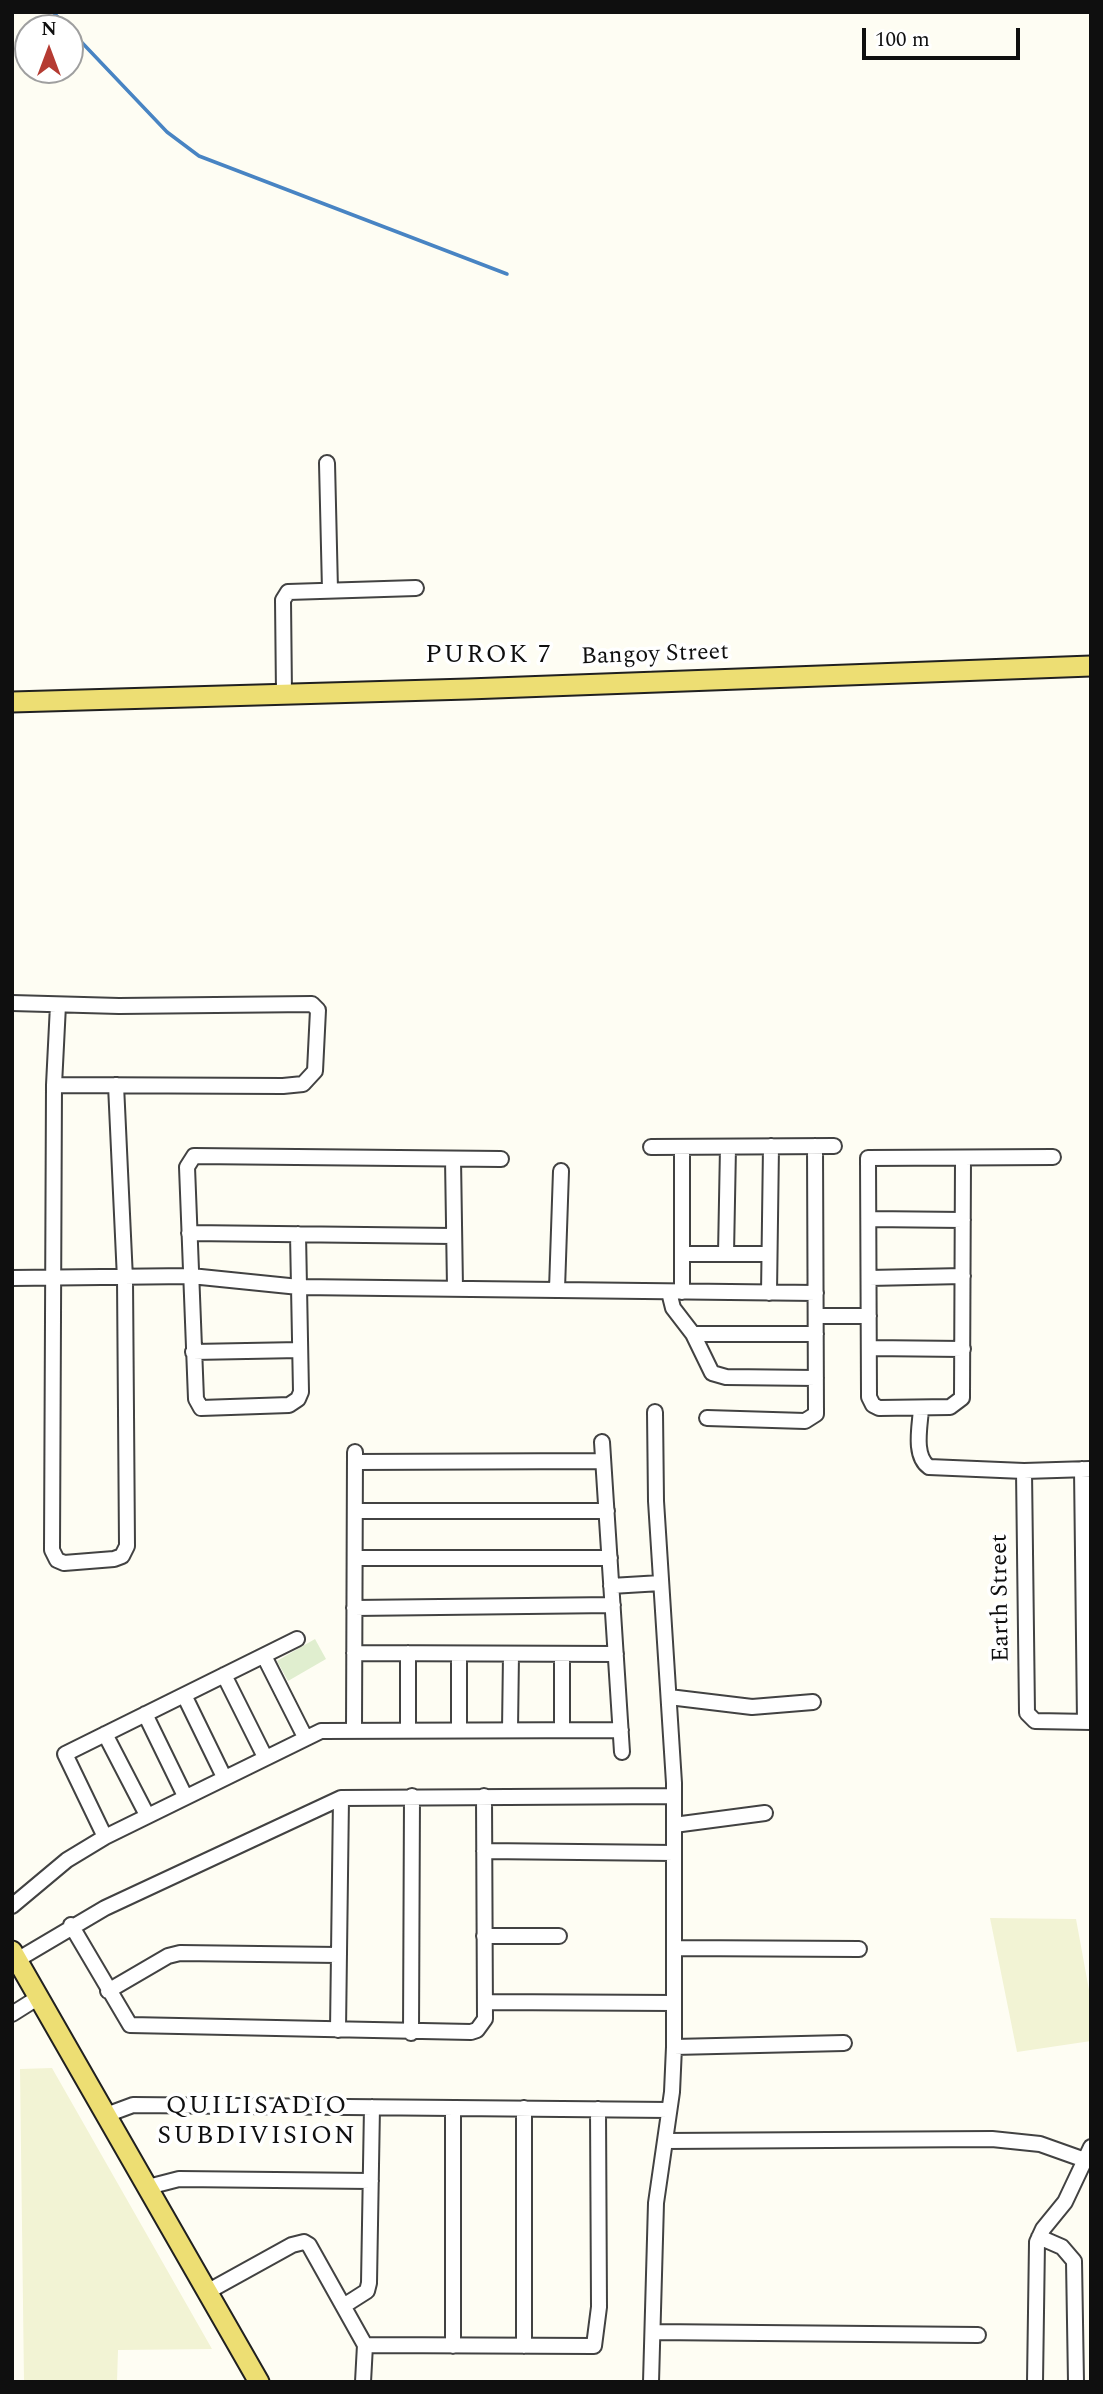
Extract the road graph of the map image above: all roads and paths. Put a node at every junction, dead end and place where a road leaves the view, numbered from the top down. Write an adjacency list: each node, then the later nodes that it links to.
1 (327, 463): 3 (street)
2 (416, 588): 3 (street)
3 (330, 590): 5 (street)
4 (1091, 666): 5 (main road, Bangoy Street)
5 (284, 694): 6 (main road, Bangoy Street)
6 (12, 702)
7 (12, 1003): 8 (street)
8 (58, 1005): 9 (street); 10 (street)
9 (54, 1084): 10 (street); 33 (street)
10 (116, 1085): 35 (street)
11 (771, 1146): 12 (street); 16 (street); 29 (street)
12 (814, 1146): 13 (street); 41 (street)
13 (834, 1146)
14 (651, 1147): 15 (street)
15 (682, 1147): 16 (street); 27 (street)
16 (728, 1147): 28 (street)
17 (1053, 1157): 19 (street)
18 (501, 1158): 20 (street)
19 (963, 1158): 22 (street); 23 (street)
20 (453, 1159): 24 (street); 26 (street)
21 (561, 1171): 38 (street)
22 (869, 1219): 23 (street); 34 (street)
23 (963, 1220): 31 (street)
24 (189, 1233): 25 (street); 30 (street)
25 (298, 1234): 26 (street); 36 (street)
26 (453, 1236): 37 (street)
27 (682, 1254): 28 (street); 39 (street)
28 (726, 1254): 29 (street)
29 (769, 1254): 40 (street)
30 (191, 1276): 35 (street); 36 (street); 49 (street)
31 (963, 1276): 34 (street); 47 (street)
32 (12, 1278): 33 (street)
33 (53, 1278): 35 (street); 35 (street)
34 (869, 1278): 42 (street)
35 (125, 1279)
36 (299, 1287): 37 (street); 48 (street)
37 (455, 1288): 38 (street)
38 (557, 1289): 39 (street)
39 (676, 1292): 40 (street); 44 (street)
40 (769, 1293): 41 (street)
41 (816, 1293): 43 (street)
42 (869, 1316): 43 (street); 46 (street)
43 (816, 1317): 45 (street)
44 (693, 1334): 45 (street); 50 (street)
45 (816, 1334): 50 (street)
46 (869, 1349): 47 (street); 51 (street)
47 (963, 1349): 51 (street)
48 (300, 1350): 49 (street); 49 (street)
49 (193, 1352)
50 (816, 1378): 53 (street)
51 (921, 1409): 57 (street)
52 (655, 1412): 62 (street)
53 (707, 1419)
54 (602, 1442): 55 (street)
55 (604, 1461): 58 (street); 59 (street)
56 (1086, 1469): 57 (street); 79 (street)
57 (1024, 1471): 79 (street, Earth Street)
58 (355, 1511): 59 (street); 60 (street)
59 (607, 1511): 61 (street)
60 (355, 1558): 61 (street); 65 (street)
61 (610, 1558): 63 (street)
62 (661, 1579): 63 (street); 76 (street)
63 (611, 1582): 64 (street)
64 (613, 1605): 65 (street); 72 (street)
65 (354, 1608): 67 (street)
66 (297, 1639): 73 (street)
67 (354, 1654): 68 (street); 80 (street)
68 (408, 1654): 69 (street); 81 (street)
69 (459, 1654): 70 (street); 82 (street)
70 (511, 1654): 71 (street); 83 (street)
71 (562, 1654): 72 (street); 84 (street)
72 (616, 1654): 85 (street)
73 (264, 1656): 74 (street); 87 (street)
74 (224, 1675): 75 (street); 89 (street)
75 (184, 1695): 78 (street); 90 (street)
76 (669, 1697): 77 (street); 94 (street)
77 (813, 1702)
78 (145, 1714): 86 (street); 91 (street)
79 (1088, 1722)
80 (354, 1730): 81 (street); 87 (street)
81 (408, 1730): 82 (street)
82 (459, 1730): 83 (street)
83 (510, 1730): 84 (street)
84 (562, 1730): 85 (street)
85 (621, 1730): 88 (street)
86 (105, 1734): 97 (street); 99 (street)
87 (305, 1737): 89 (street)
88 (622, 1752)
89 (265, 1757): 90 (street)
90 (224, 1777): 91 (street)
91 (185, 1796): 97 (street)
92 (412, 1796): 93 (street); 95 (street); 116 (street)
93 (484, 1796): 94 (street); 100 (street)
94 (674, 1796): 98 (street)
95 (341, 1798): 103 (street); 109 (street)
96 (765, 1814): 98 (street)
97 (147, 1815): 99 (street)
98 (674, 1825): 101 (street)
99 (105, 1837): 102 (street)
100 (484, 1851): 101 (street); 104 (street)
101 (674, 1853): 106 (street)
102 (12, 1906)
103 (71, 1925): 108 (street); 110 (street)
104 (484, 1936): 105 (street); 112 (street)
105 (559, 1936)
106 (674, 1948): 107 (street); 113 (street)
107 (859, 1949)
108 (15, 1955): 111 (main road)
109 (338, 1955): 110 (street); 115 (street)
110 (108, 1991): 115 (street)
111 (38, 1997): 114 (street); 124 (main road)
112 (485, 2002): 113 (street); 116 (street)
113 (674, 2003): 118 (street)
114 (12, 2014)
115 (338, 2030): 116 (street)
116 (411, 2033)
117 (844, 2043): 118 (street)
118 (674, 2048): 123 (street)
119 (372, 2107): 120 (street); 124 (street); 127 (street)
120 (453, 2108): 121 (street); 135 (street)
121 (524, 2108): 122 (street); 136 (street)
122 (598, 2109): 123 (street); 136 (street)
123 (669, 2110): 125 (street)
124 (106, 2115): 128 (main road)
125 (665, 2141): 126 (street); 132 (street)
126 (1088, 2154): 129 (street)
127 (371, 2181): 128 (street); 131 (street)
128 (148, 2187): 130 (main road)
129 (1039, 2237): 140 (street); 141 (street)
130 (207, 2292): 131 (street); 137 (main road)
131 (345, 2305): 134 (street)
132 (653, 2332): 133 (street); 139 (street)
133 (978, 2335)
134 (365, 2345): 135 (street); 138 (street)
135 (453, 2346): 136 (street)
136 (524, 2346)
137 (259, 2382)
138 (363, 2382)
139 (651, 2382)
140 (1035, 2382)
141 (1076, 2382)

